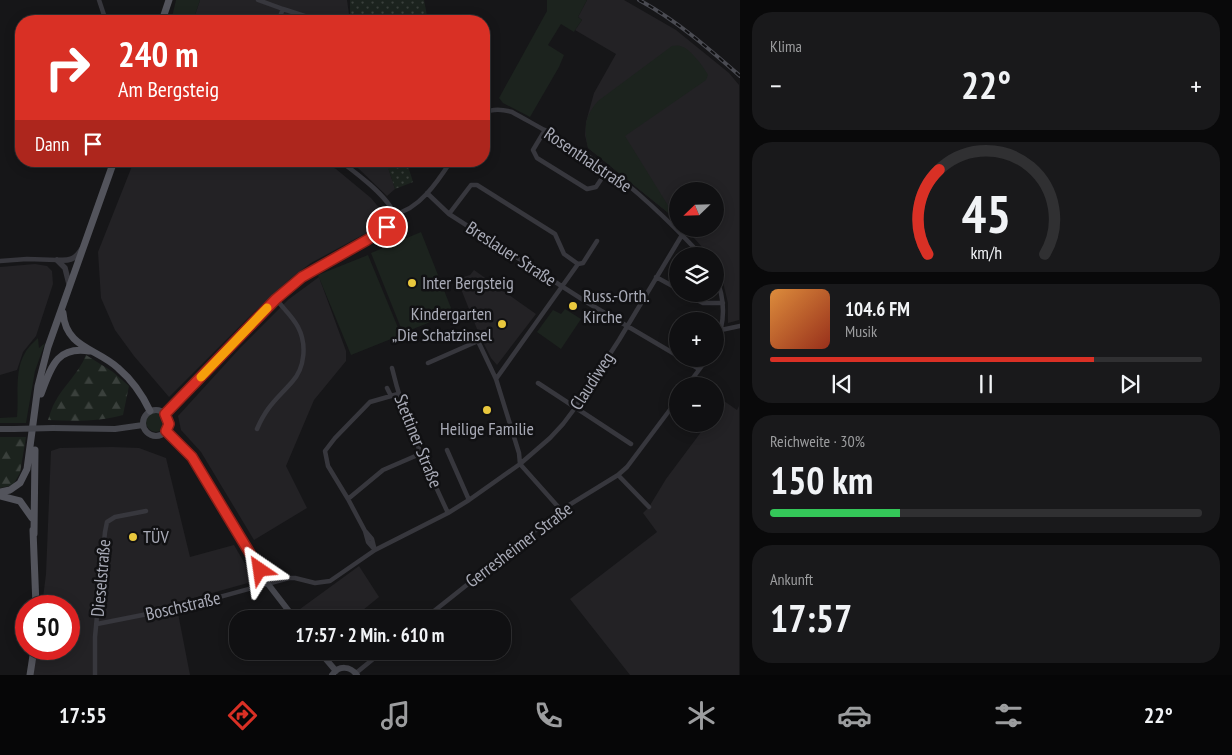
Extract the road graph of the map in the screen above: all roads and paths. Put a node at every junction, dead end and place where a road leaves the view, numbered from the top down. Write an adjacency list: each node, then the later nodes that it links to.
1 (98, 0): 5 (street)
2 (168, 0): 6 (main road)
3 (258, 0): 4 (street)
4 (283, 9): 7 (street); 8 (street)
5 (104, 15)
6 (164, 15)
7 (280, 15)
8 (302, 15)
9 (490, 112): 10 (street, Rosenthalstraße)
10 (545, 130): 14 (street, Rosenthalstraße); 14 (street)
11 (112, 167): 21 (main road)
12 (347, 167): 16 (street)
13 (446, 167): 15 (street)
14 (608, 169): 18 (street, Rosenthalstraße)
15 (427, 193): 16 (street); 17 (street, Breslauer Straße)
16 (394, 214): 29 (street)
17 (449, 214): 24 (street); 27 (street, Breslauer Straße)
18 (669, 223)
19 (680, 238): 25 (street, Claudiweg)
20 (597, 241): 24 (street)
21 (85, 243): 22 (street); 28 (main road)
22 (57, 260): 23 (street); 28 (street)
23 (0, 261)
24 (578, 264): 27 (street)
25 (656, 277): 26 (street); 34 (street, Claudiweg)
26 (669, 285)
27 (562, 287): 34 (street, Breslauer Straße); 44 (street)
28 (69, 289): 33 (main road); 59 (main road)
29 (276, 299): 53 (street); 56 (street)
30 (701, 302): 31 (street)
31 (723, 303): 32 (street)
32 (722, 312)
33 (63, 313): 38 (main road); 47 (main road)
34 (628, 325): 37 (street, Breslauer Straße); 50 (street, Claudiweg)
35 (740, 326): 36 (street)
36 (724, 329)
37 (669, 350)
38 (94, 352): 47 (main road); 51 (main road)
39 (428, 363): 44 (street)
40 (696, 367): 42 (street)
41 (392, 368): 48 (street, Stettiner Straße)
42 (699, 369): 43 (street)
43 (693, 377)
44 (496, 379): 62 (street)
45 (538, 383): 50 (street)
46 (387, 388): 49 (street)
47 (41, 394): 72 (main road)
48 (398, 394): 49 (street); 61 (street, Stettiner Straße)
49 (391, 396): 65 (street)
50 (575, 408): 58 (street); 62 (street, Claudiweg)
51 (150, 411): 53 (main road); 54 (main road)
52 (669, 411): 63 (street, Gerresheimer Straße)
53 (165, 414): 57 (main road)
54 (143, 425): 55 (main road, bridge); 57 (main road)
55 (0, 429)
56 (257, 429)
57 (166, 431): 74 (main road)
58 (631, 444)
59 (31, 445): 64 (main road); 71 (main road)
60 (447, 450): 66 (street)
61 (420, 454): 65 (street); 70 (street, Stettiner Straße)
62 (520, 464): 66 (street, Claudiweg); 68 (street)
63 (618, 475): 67 (street); 68 (street, Gerresheimer Straße)
64 (0, 494): 71 (main road)
65 (348, 499): 73 (street)
66 (469, 500): 70 (street, Claudiweg)
67 (649, 507)
68 (561, 510): 77 (street, Gerresheimer Straße)
69 (146, 511): 78 (street, Dieselstraße)
70 (448, 513): 73 (street, Claudiweg)
71 (32, 518): 72 (main road)
72 (34, 534): 75 (main road)
73 (375, 550): 74 (street, Claudiweg)
74 (268, 584): 76 (main road); 78 (street, Boschstraße)
75 (36, 595)
76 (288, 610)
77 (435, 610)
78 (97, 624): 85 (street, Dieselstraße)
79 (32, 660): 84 (main road)
80 (326, 660): 82 (main road)
81 (372, 660): 83 (street)
82 (334, 673): 83 (main road)
83 (356, 674)
84 (30, 675)
85 (95, 675)

